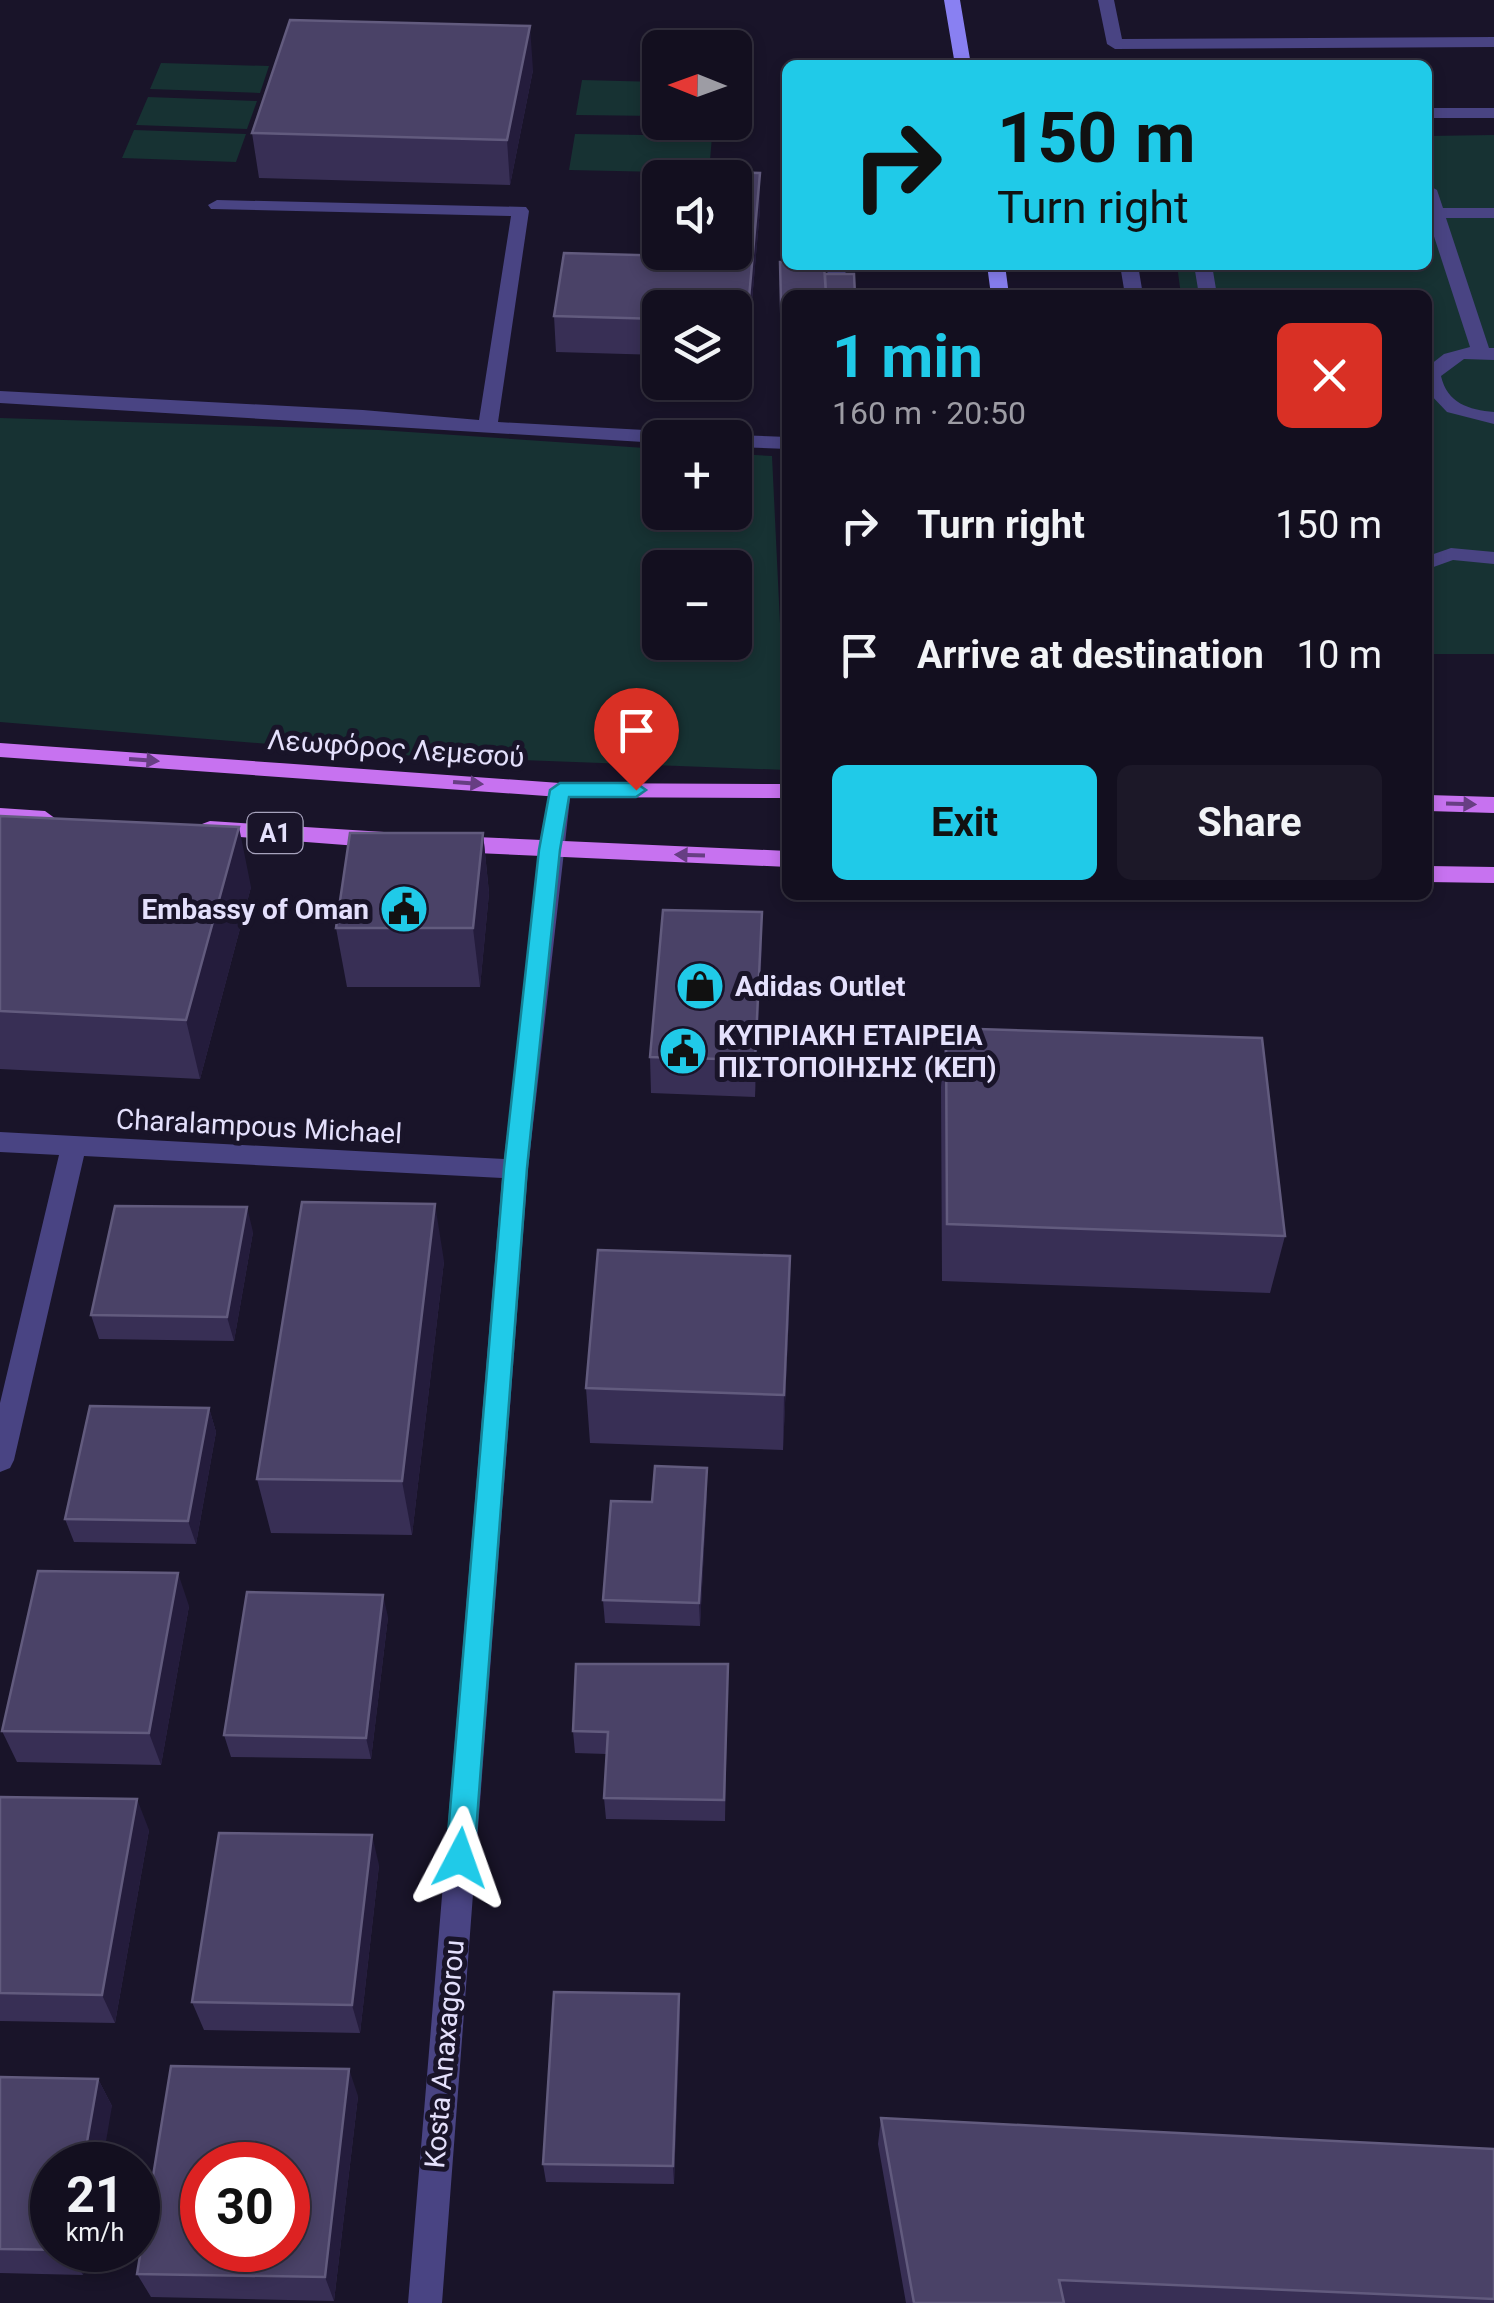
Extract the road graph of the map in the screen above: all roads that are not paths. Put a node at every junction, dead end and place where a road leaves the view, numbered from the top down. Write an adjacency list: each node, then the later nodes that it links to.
1 (952, 0): 4 (main road)
2 (1106, 0): 3 (street)
3 (1494, 42)
4 (962, 60)
5 (1494, 112): 6 (street)
6 (1432, 113)
7 (216, 205): 16 (street)
8 (1432, 212): 9 (street)
9 (1494, 212)
10 (1432, 214): 11 (street)
11 (1488, 353): 12 (street)
12 (1432, 376)
13 (1432, 389): 15 (street)
14 (0, 397): 16 (street)
15 (1494, 418)
16 (488, 427): 17 (street)
17 (642, 436)
18 (752, 441): 19 (street)
19 (782, 444)
20 (1494, 558): 21 (street)
21 (1432, 562)
22 (0, 750): 23 (main road, Λεωφόρος Λεμεσού, one-way to 23)
23 (560, 790): 24 (main road, Λεωφόρος Λεμεσού); 30 (street, Kosta Anaxagorou)
24 (782, 791)
25 (1432, 803): 26 (main road, one-way to 26)
26 (1494, 805)
27 (0, 816): 28 (main road)
28 (62, 820)
29 (179, 827): 30 (main road, A1)
30 (550, 850): 31 (main road, A1, one-way to 30); 36 (street, Kosta Anaxagorou)
31 (782, 859)
32 (1432, 874): 33 (main road)
33 (1494, 874)
34 (0, 1142): 35 (street, Charalampous Michael)
35 (74, 1146): 36 (street, Charalampous Michael); 37 (street)
36 (515, 1168): 38 (street, Kosta Anaxagorou)
37 (0, 1460)
38 (424, 2303)

